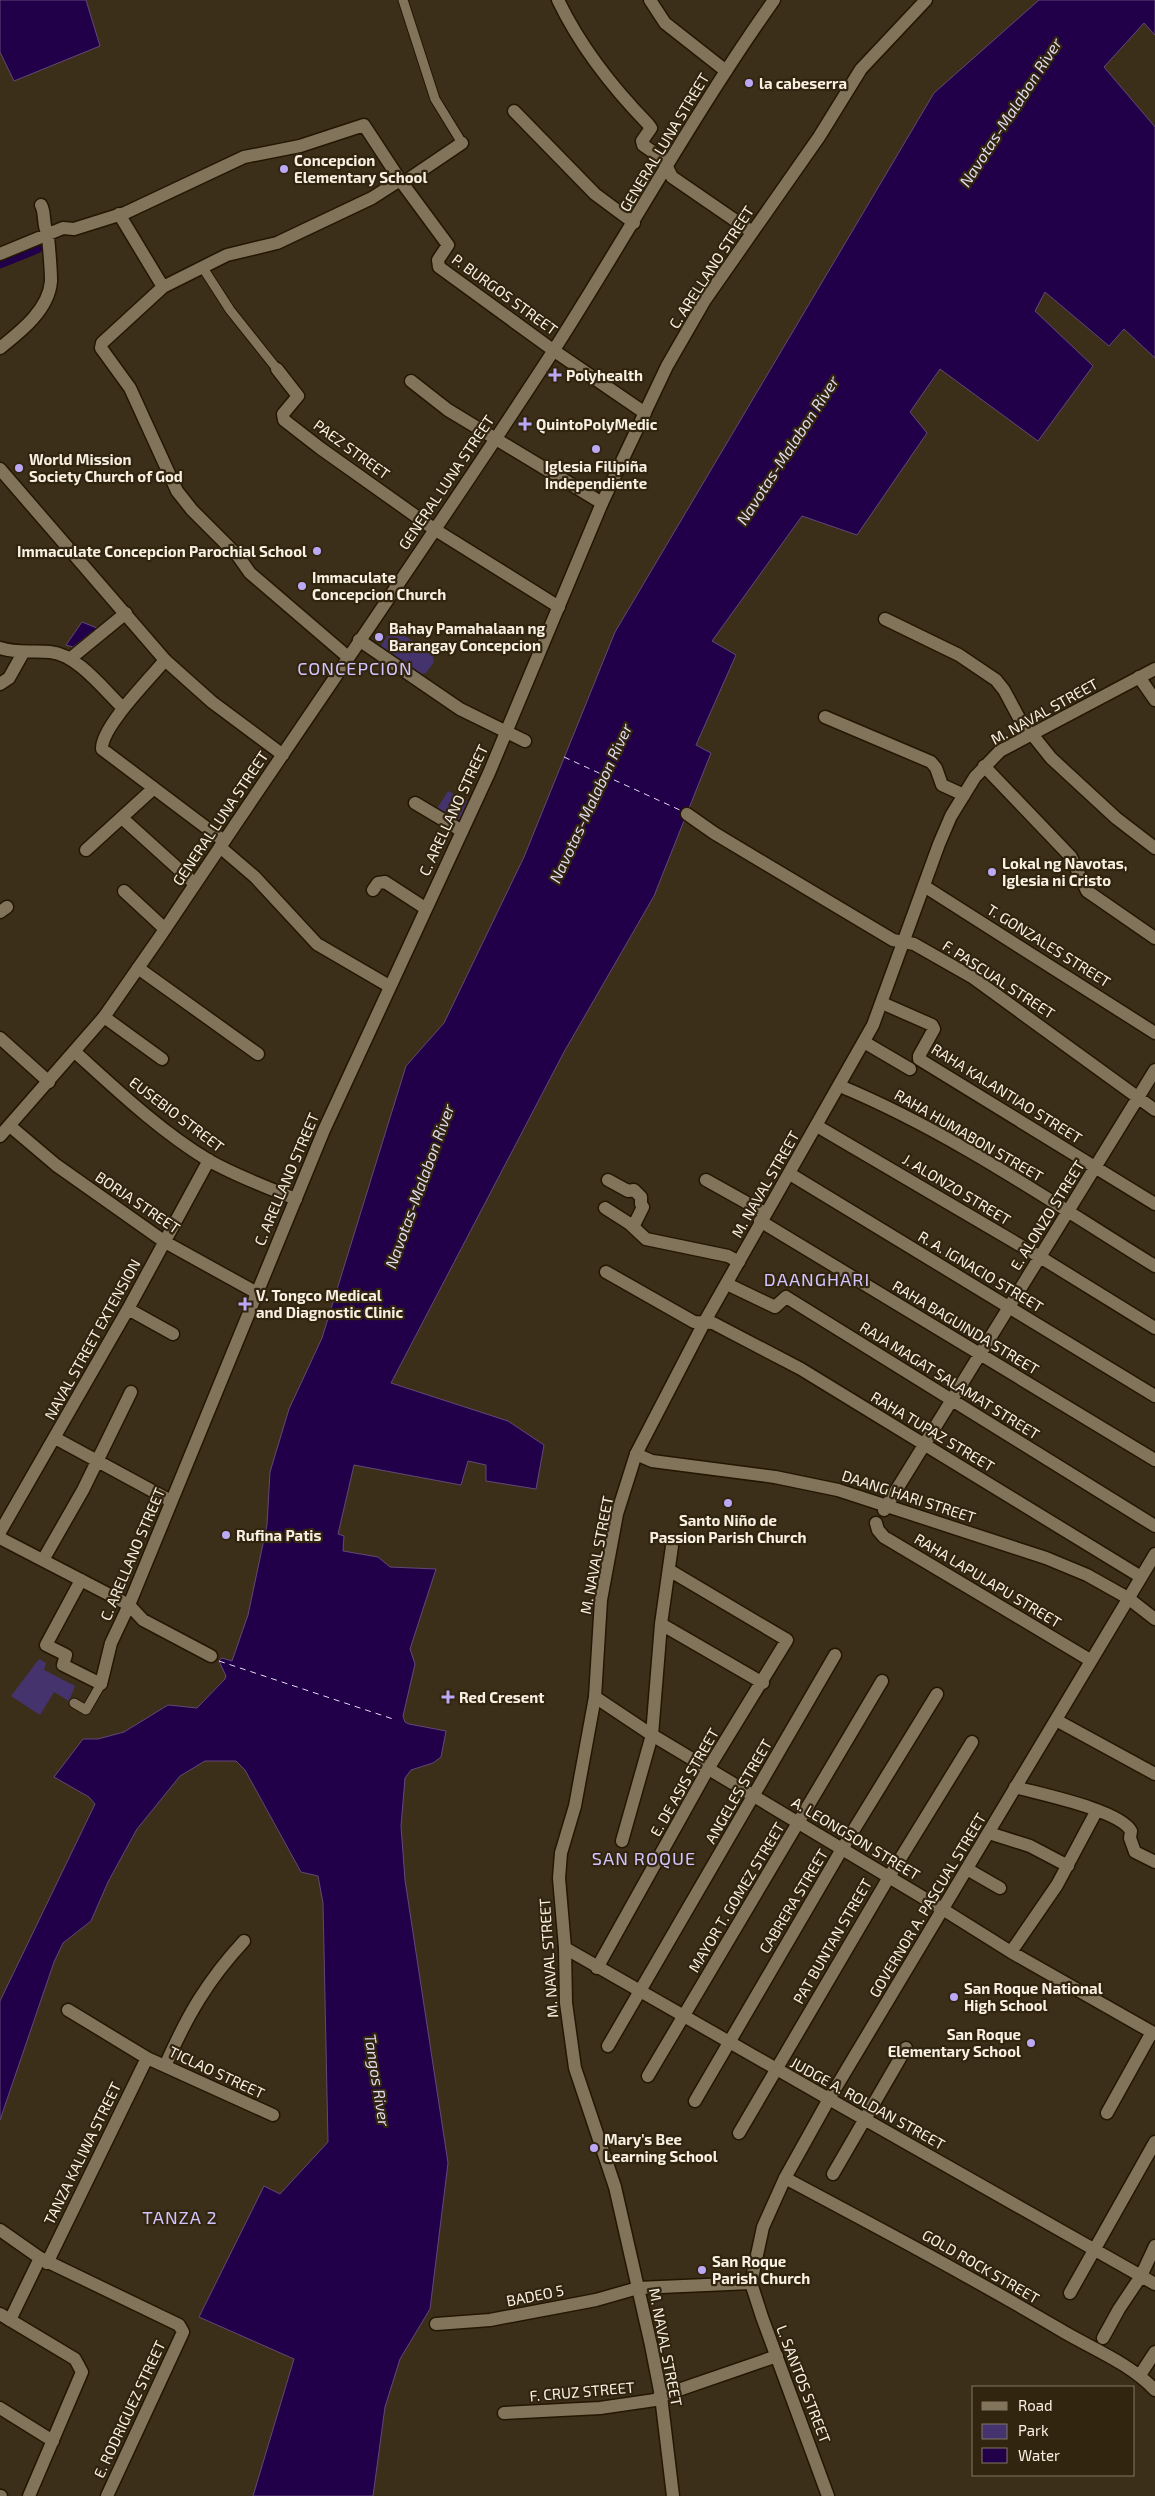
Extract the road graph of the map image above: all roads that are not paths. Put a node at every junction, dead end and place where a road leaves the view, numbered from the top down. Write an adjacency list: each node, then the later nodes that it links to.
1 (403, 0): 8 (street)
2 (558, 0): 9 (street)
3 (650, 0): 6 (street)
4 (926, 0): 14 (street, C. ARELLANO STREET)
5 (768, 2): 6 (street, GENERAL LUNA STREET)
6 (726, 71): 9 (street, GENERAL LUNA STREET)
7 (514, 111): 13 (street)
8 (462, 143): 10 (street)
9 (667, 168): 13 (street, GENERAL LUNA STREET); 14 (street)
10 (402, 182): 12 (street, P. BURGOS STREET); 17 (street); 20 (street, P. BURGOS STREET)
11 (41, 204): 15 (street)
12 (119, 214): 15 (street); 18 (street)
13 (634, 223): 20 (street, GENERAL LUNA STREET)
14 (752, 232): 23 (street, C. ARELLANO STREET)
15 (48, 234): 16 (street); 19 (street)
16 (0, 254)
17 (203, 268): 18 (street); 21 (street, PAEZ STREET)
18 (163, 287): 34 (street)
19 (0, 348)
20 (553, 350): 23 (street, P. BURGOS STREET); 24 (street, GENERAL LUNA STREET)
21 (277, 369): 27 (street, PAEZ STREET)
22 (412, 382): 24 (street)
23 (645, 413): 26 (street, C. ARELLANO STREET)
24 (494, 439): 26 (street); 27 (street, GENERAL LUNA STREET)
25 (0, 469): 29 (street)
26 (602, 503): 28 (street, C. ARELLANO STREET)
27 (434, 529): 28 (street, PAEZ STREET); 31 (street, GENERAL LUNA STREET)
28 (559, 607): 43 (street, C. ARELLANO STREET)
29 (126, 613): 35 (street); 36 (street)
30 (886, 619): 44 (street)
31 (359, 640): 34 (street, GENERAL LUNA STREET); 43 (street)
32 (0, 648): 33 (street)
33 (23, 653): 35 (street); 39 (street)
34 (348, 657): 46 (street, GENERAL LUNA STREET)
35 (71, 658): 41 (street)
36 (165, 660): 41 (street); 46 (street)
37 (1155, 669): 38 (street, M. NAVAL STREET)
38 (1139, 677): 40 (street); 44 (street, M. NAVAL STREET)
39 (0, 684)
40 (1155, 700)
41 (123, 708): 48 (street)
42 (825, 717): 49 (street)
43 (506, 733): 45 (street); 53 (street, C. ARELLANO STREET)
44 (1031, 734): 47 (street, M. NAVAL STREET); 55 (street)
45 (525, 741)
46 (283, 755): 54 (street, GENERAL LUNA STREET)
47 (984, 766): 49 (street, M. NAVAL STREET); 63 (street)
48 (154, 788): 52 (street); 54 (street)
49 (964, 795): 58 (street, M. NAVAL STREET)
50 (415, 803): 53 (street)
51 (687, 814): 64 (street, F. PASCUAL STREET)
52 (122, 818): 56 (street); 57 (street)
53 (462, 831): 61 (street, C. ARELLANO STREET)
54 (222, 844): 57 (street, GENERAL LUNA STREET); 66 (street)
55 (1155, 848)
56 (86, 850)
57 (195, 884): 62 (street, GENERAL LUNA STREET)
58 (924, 886): 64 (street, M. NAVAL STREET); 69 (street, T. GONZALES STREET)
59 (373, 890): 61 (street)
60 (124, 891): 62 (street)
61 (425, 908): 66 (street, C. ARELLANO STREET)
62 (165, 929): 65 (street, GENERAL LUNA STREET)
63 (1155, 938)
64 (903, 942): 67 (street, M. NAVAL STREET); 79 (street, F. PASCUAL STREET)
65 (138, 968): 68 (street, GENERAL LUNA STREET); 73 (street)
66 (389, 986): 89 (street, C. ARELLANO STREET)
67 (882, 1003): 71 (street, M. NAVAL STREET); 85 (street, RAHA KALANTIAO STREET)
68 (104, 1017): 72 (street, GENERAL LUNA STREET); 74 (street)
69 (1155, 1032)
70 (0, 1038): 77 (street)
71 (864, 1042): 75 (street); 78 (street, M. NAVAL STREET)
72 (75, 1052): 77 (street, GENERAL LUNA STREET); 84 (street, EUSEBIO STREET)
73 (258, 1054)
74 (162, 1058)
75 (910, 1069)
76 (1155, 1070): 79 (street, E. ALONZO STREET)
77 (48, 1082): 81 (street, GENERAL LUNA STREET)
78 (840, 1086): 82 (street, M. NAVAL STREET); 92 (street, RAHA HUMABON STREET)
79 (1138, 1098): 80 (street, F. PASCUAL STREET); 85 (street, E. ALONZO STREET)
80 (1155, 1110)
81 (10, 1126): 83 (street, GENERAL LUNA STREET); 95 (street, BORJA STREET)
82 (817, 1126): 86 (street, M. NAVAL STREET); 96 (street, J. ALONZO STREET)
83 (0, 1136)
84 (209, 1160): 89 (street, EUSEBIO STREET); 95 (street, NAVAL STREET EXTENSION)
85 (1095, 1167): 90 (street, RAHA KALANTIAO STREET); 92 (street, E. ALONZO STREET)
86 (790, 1174): 93 (street, M. NAVAL STREET); 102 (street, R. A. IGNACIO STREET)
87 (608, 1180): 94 (street)
88 (706, 1180): 93 (street, RAHA BAGUINDA STREET)
89 (296, 1199): 101 (street, C. ARELLANO STREET)
90 (1155, 1204)
91 (605, 1208): 94 (street)
92 (1068, 1212): 96 (street, E. ALONZO STREET); 98 (street, RAHA HUMABON STREET)
93 (763, 1217): 97 (street, M. NAVAL STREET); 107 (street, RAHA BAGUINDA STREET)
94 (633, 1227): 97 (street)
95 (166, 1242): 101 (street, BORJA STREET); 103 (street, NAVAL STREET EXTENSION)
96 (1040, 1257): 102 (street, E. ALONZO STREET); 105 (street, J. ALONZO STREET)
97 (739, 1262): 100 (street, M. NAVAL STREET)
98 (1155, 1266)
99 (606, 1272): 104 (street, RAHA TUPAZ STREET)
100 (728, 1284): 104 (street, M. NAVAL STREET); 110 (street, RAJA MAGAT SALAMAT STREET)
101 (257, 1293): 116 (street, C. ARELLANO STREET)
102 (1009, 1307): 107 (street, E. ALONZO STREET); 109 (street, R. A. IGNACIO STREET)
103 (128, 1308): 106 (street); 111 (street, NAVAL STREET EXTENSION)
104 (705, 1322): 112 (street, RAHA TUPAZ STREET); 113 (street, M. NAVAL STREET)
105 (1155, 1328)
106 (173, 1334)
107 (980, 1354): 110 (street, E. ALONZO STREET); 114 (street, RAHA BAGUINDA STREET)
108 (131, 1392): 115 (street)
109 (1155, 1396)
110 (952, 1400): 112 (street, E. ALONZO STREET); 119 (street, RAJA MAGAT SALAMAT STREET)
111 (55, 1438): 115 (street); 120 (street, NAVAL STREET EXTENSION)
112 (924, 1445): 117 (street, E. ALONZO STREET); 126 (street, RAHA TUPAZ STREET)
113 (636, 1454): 117 (street, DAANG HARI STREET); 139 (street, M. NAVAL STREET)
114 (1155, 1460)
115 (97, 1462): 116 (street); 124 (street)
116 (171, 1502): 129 (street, C. ARELLANO STREET)
117 (885, 1507): 128 (street, DAANG HARI STREET)
118 (876, 1523): 134 (street, RAHA LAPULAPU STREET)
119 (1155, 1526)
120 (0, 1532)
121 (0, 1538): 124 (street)
122 (672, 1546): 125 (street)
123 (1155, 1554): 126 (street, GOVERNOR A. PASCUAL STREET)
124 (43, 1560): 127 (street)
125 (669, 1570): 131 (street); 136 (street, E. DE ASIS STREET)
126 (1141, 1577): 128 (street, GOVERNOR A. PASCUAL STREET)
127 (81, 1580): 129 (street); 137 (street)
128 (1128, 1598): 130 (street, DAANG HARI STREET); 134 (street, GOVERNOR A. PASCUAL STREET)
129 (129, 1605): 133 (street); 137 (street, C. ARELLANO STREET)
130 (1155, 1619)
131 (660, 1624): 136 (street); 142 (street)
132 (835, 1655): 147 (street, ANGELES STREET)
133 (211, 1656)
134 (1090, 1660): 141 (street, GOVERNOR A. PASCUAL STREET)
135 (882, 1681): 149 (street, MAYOR T. GOMEZ STREET)
136 (763, 1683): 144 (street, E. DE ASIS STREET)
137 (101, 1684): 140 (street)
138 (937, 1694): 152 (street, CABRERA STREET)
139 (595, 1697): 142 (street, A. LEONGSON STREET); 160 (street, M. NAVAL STREET)
140 (74, 1703)
141 (1056, 1720): 145 (street); 146 (street, GOVERNOR A. PASCUAL STREET)
142 (652, 1735): 144 (street, A. LEONGSON STREET); 151 (street)
143 (972, 1742): 156 (street, PAT BUNTAN STREET)
144 (708, 1768): 147 (street, A. LEONGSON STREET); 162 (street, E. DE ASIS STREET)
145 (1155, 1774)
146 (1015, 1787): 148 (street); 150 (street, GOVERNOR A. PASCUAL STREET)
147 (754, 1796): 149 (street, A. LEONGSON STREET); 163 (street, ANGELES STREET)
148 (1097, 1810): 153 (street); 154 (street)
149 (800, 1823): 152 (street, A. LEONGSON STREET); 165 (street, MAYOR T. GOMEZ STREET)
150 (989, 1833): 154 (street); 155 (street, GOVERNOR A. PASCUAL STREET)
151 (622, 1841)
152 (842, 1849): 156 (street, A. LEONGSON STREET); 167 (street, CABRERA STREET)
153 (1155, 1862)
154 (1068, 1866): 161 (street)
155 (968, 1869): 157 (street); 158 (street, GOVERNOR A. PASCUAL STREET)
156 (888, 1877): 158 (street, A. LEONGSON STREET); 172 (street, PAT BUNTAN STREET)
157 (1000, 1888)
158 (944, 1910): 161 (street, A. LEONGSON STREET); 174 (street, GOVERNOR A. PASCUAL STREET)
159 (244, 1941): 171 (street)
160 (565, 1948): 162 (street, JUDGE A. ROLDAN STREET); 190 (street, M. NAVAL STREET)
161 (1011, 1952): 166 (street, A. LEONGSON STREET)
162 (597, 1968): 163 (street, JUDGE A. ROLDAN STREET)
163 (639, 1992): 165 (street, JUDGE A. ROLDAN STREET); 168 (street, ANGELES STREET)
164 (68, 2010): 170 (street, TICLAO STREET)
165 (683, 2017): 167 (street, JUDGE A. ROLDAN STREET); 173 (street, MAYOR T. GOMEZ STREET)
166 (1153, 2033): 176 (street)
167 (728, 2042): 172 (street, JUDGE A. ROLDAN STREET); 175 (street, CABRERA STREET)
168 (608, 2046)
169 (906, 2048): 178 (street)
170 (147, 2058): 171 (street, TICLAO STREET); 186 (street, TANZA KALIWA STREET)
171 (165, 2066): 177 (street, TICLAO STREET)
172 (775, 2069): 174 (street, JUDGE A. ROLDAN STREET); 179 (street, PAT BUNTAN STREET)
173 (648, 2076)
174 (829, 2100): 178 (street, JUDGE A. ROLDAN STREET); 182 (street, GOVERNOR A. PASCUAL STREET)
175 (695, 2101)
176 (1107, 2113)
177 (273, 2115)
178 (866, 2120): 181 (street); 185 (street, JUDGE A. ROLDAN STREET)
179 (739, 2133)
180 (1155, 2142): 185 (street)
181 (833, 2174)
182 (785, 2178): 188 (street, GOVERNOR A. PASCUAL STREET); 197 (street, GOLD ROCK STREET)
183 (0, 2230): 186 (street)
184 (1155, 2246): 187 (street)
185 (1095, 2250): 187 (street, JUDGE A. ROLDAN STREET); 191 (street)
186 (43, 2261): 192 (street, TANZA KALIWA STREET); 204 (street, E. RODRIGUEZ STREET)
187 (1141, 2276): 189 (street, JUDGE A. ROLDAN STREET); 194 (street)
188 (751, 2283): 190 (street, BADEO 5); 196 (street, L. SANTOS STREET)
189 (1155, 2284)
190 (638, 2288): 193 (street, BADEO 5); 199 (street, M. NAVAL STREET)
191 (1070, 2293)
192 (5, 2317): 202 (street)
193 (436, 2324)
194 (1104, 2338)
195 (1155, 2352): 197 (street)
196 (777, 2356): 199 (street, F. CRUZ STREET); 206 (street, L. SANTOS STREET)
197 (1140, 2375): 198 (street, GOLD ROCK STREET)
198 (1155, 2390)
199 (661, 2396): 201 (street, F. CRUZ STREET); 205 (street, M. NAVAL STREET)
200 (0, 2408): 202 (street)
201 (504, 2413)
202 (53, 2441): 203 (street)
203 (29, 2496)
204 (107, 2496)
205 (672, 2496)
206 (828, 2496)

